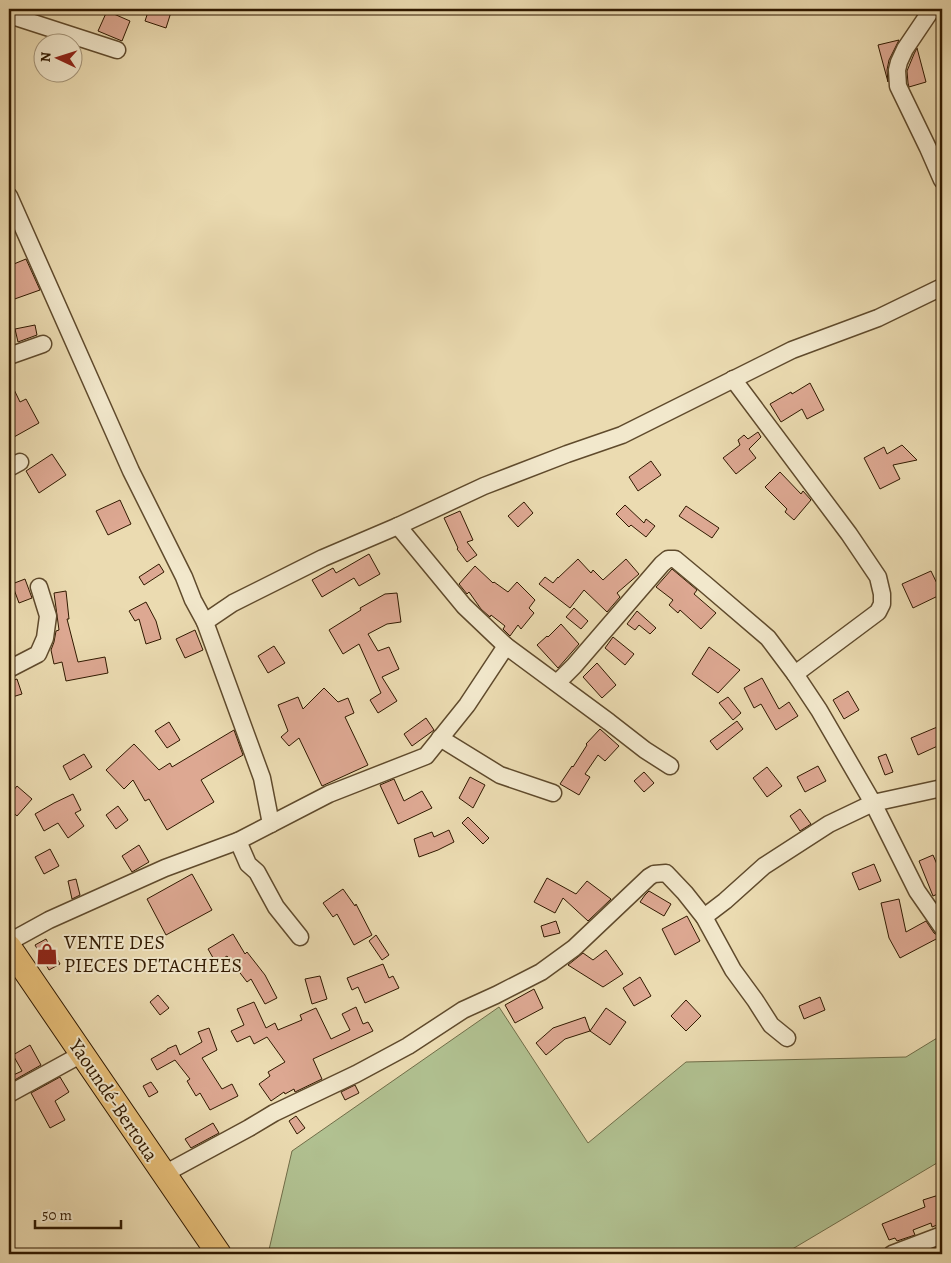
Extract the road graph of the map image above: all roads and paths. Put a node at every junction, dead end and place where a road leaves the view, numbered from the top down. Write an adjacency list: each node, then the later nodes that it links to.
1 (932, 9): 4 (street)
2 (9, 15): 3 (street)
3 (117, 50)
4 (942, 180)
5 (9, 196): 12 (street)
6 (942, 287): 9 (street)
7 (43, 344): 8 (street)
8 (9, 356)
9 (733, 379): 10 (street); 15 (street)
10 (398, 526): 12 (street); 13 (street)
11 (39, 587): 14 (street)
12 (206, 622): 22 (street)
13 (506, 646): 16 (street); 17 (street)
14 (9, 668)
15 (795, 674): 16 (street); 21 (street)
16 (557, 683): 18 (street)
17 (440, 738): 20 (street); 22 (street)
18 (670, 766)
19 (942, 788): 21 (street)
20 (553, 793)
21 (873, 804): 24 (street); 25 (street)
22 (271, 824): 23 (street)
23 (238, 841): 26 (street); 27 (street)
24 (704, 917): 28 (street); 31 (street)
25 (942, 927)
26 (300, 937)
27 (11, 954): 29 (highway, Yaoundé-Bertoua)
28 (787, 1038)
29 (82, 1054): 30 (street); 31 (highway, Yaoundé-Bertoua)
30 (9, 1094)
31 (164, 1174): 33 (highway, Yaoundé-Bertoua)
32 (942, 1234): 34 (street)
33 (219, 1254)
34 (892, 1254)

